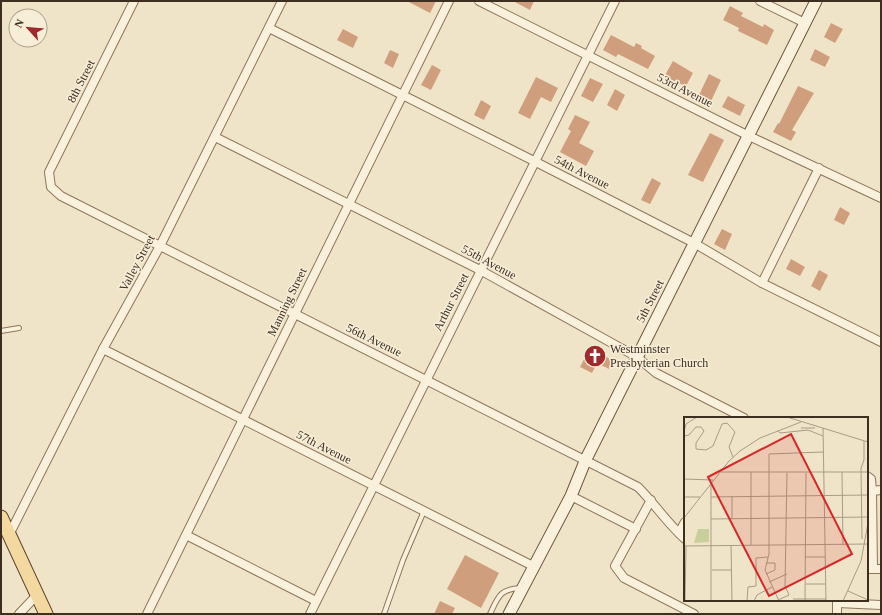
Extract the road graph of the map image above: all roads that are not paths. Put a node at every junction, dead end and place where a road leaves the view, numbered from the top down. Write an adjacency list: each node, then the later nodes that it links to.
1 (134, 1): 16 (street, 8th Street)
2 (282, 1): 9 (street, Valley Street)
3 (449, 1): 11 (street, Manning Street)
4 (479, 1): 10 (street, 53rd Avenue)
5 (615, 1): 10 (street, Arthur Street)
6 (760, 1): 8 (street)
7 (816, 1): 8 (street, 5th Street)
8 (805, 23): 12 (street, 5th Street)
9 (269, 28): 11 (street, 54th Avenue); 13 (street, Valley Street)
10 (588, 55): 12 (street, 53rd Avenue); 14 (street, Arthur Street)
11 (402, 95): 14 (street, 54th Avenue); 18 (street, Manning Street)
12 (748, 136): 15 (street, 53rd Avenue); 19 (street, 5th Street)
13 (215, 137): 18 (street, 55th Avenue); 20 (street, Valley Street)
14 (534, 161): 19 (street, 54th Avenue); 21 (street, Arthur Street)
15 (819, 168): 17 (street, 53rd Avenue); 22 (street)
16 (49, 172): 20 (street, 56th Avenue)
17 (881, 198)
18 (347, 203): 21 (street, 55th Avenue); 23 (street, Manning Street)
19 (694, 243): 22 (street, 54th Avenue); 28 (street, 5th Street)
20 (160, 246): 23 (street, 56th Avenue); 27 (street, Valley Street)
21 (480, 270): 28 (street, 55th Avenue); 29 (street, Arthur Street)
22 (762, 283): 26 (street, 54th Avenue)
23 (295, 314): 29 (street, 56th Avenue); 31 (street, Manning Street)
24 (19, 328): 25 (lane)
25 (1, 332)
26 (881, 342)
27 (104, 349): 31 (street, 57th Avenue); 41 (street, Valley Street)
28 (637, 357): 30 (street, 55th Avenue); 32 (street, 5th Street)
29 (425, 378): 32 (street, 56th Avenue); 34 (street, Arthur Street)
30 (742, 417)
31 (243, 420): 34 (street, 57th Avenue); 42 (street, Manning Street)
32 (586, 459): 36 (street, 5th Street); 37 (street, 56th Avenue)
33 (868, 477): 35 (street)
34 (373, 485): 38 (street, 57th Avenue); 48 (street, Arthur Street)
35 (877, 491): 45 (street)
36 (571, 496): 40 (street); 44 (street, 5th Street)
37 (651, 500): 40 (street); 43 (street, 56th Avenue)
38 (424, 511): 44 (street, 57th Avenue); 55 (lane)
39 (1, 517): 41 (main road)
40 (636, 529): 58 (street)
41 (9, 535): 47 (main road)
42 (186, 535): 48 (street); 53 (street, Manning Street)
43 (682, 536)
44 (533, 566): 46 (street, 5th Street)
45 (874, 569)
46 (522, 588): 56 (lane); 57 (street, 5th Street)
47 (37, 595): 51 (street); 52 (main road)
48 (316, 601): 54 (street, Arthur Street)
49 (837, 602): 50 (street); 59 (street)
50 (881, 605)
51 (19, 614)
52 (46, 614)
53 (147, 614)
54 (310, 614)
55 (384, 614)
56 (490, 614)
57 (509, 614)
58 (694, 614)
59 (838, 614)

